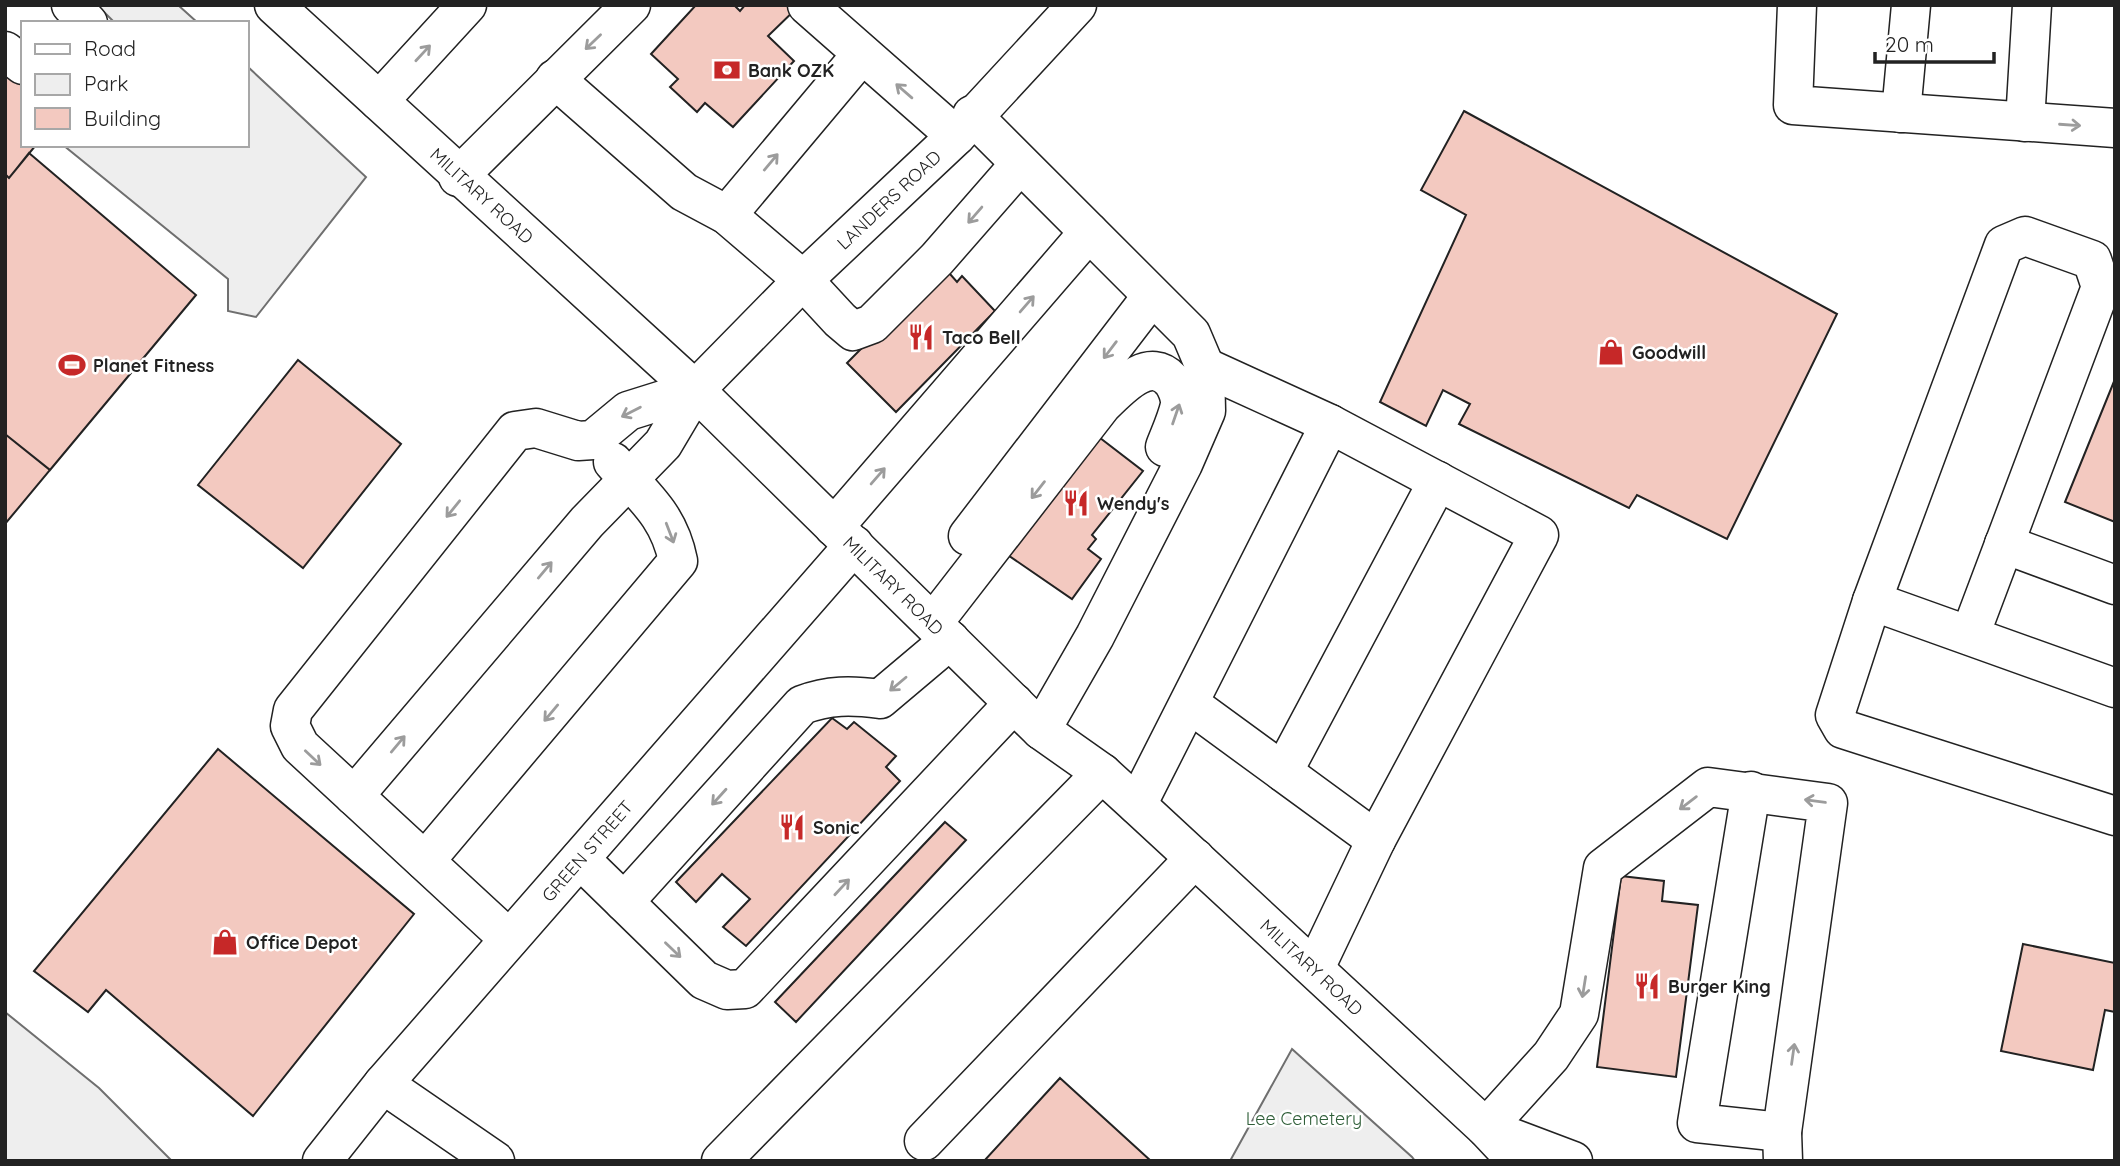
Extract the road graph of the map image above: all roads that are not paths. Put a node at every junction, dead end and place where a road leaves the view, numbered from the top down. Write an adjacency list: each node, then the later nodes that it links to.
1 (71, 5): 10 (main road)
2 (274, 5): 15 (main road, MILITARY ROAD)
3 (467, 5): 15 (main road, one-way to 3)
4 (631, 5): 14 (main road, one-way to 14)
5 (807, 5): 12 (main road)
6 (1077, 5): 18 (main road, LANDERS ROAD)
7 (1797, 5): 16 (main road)
8 (1911, 5): 16 (main road)
9 (2032, 5): 17 (main road)
10 (86, 21)
11 (5, 51): 13 (main road)
12 (862, 54): 18 (main road, one-way to 12); 22 (main road, one-way to 12)
13 (21, 63)
14 (555, 79): 21 (main road); 22 (main road)
15 (379, 101): 21 (main road, MILITARY ROAD)
16 (1901, 113): 17 (main road)
17 (2025, 122): 19 (main road, one-way to 19)
18 (963, 126): 20 (main road); 24 (main road, LANDERS ROAD)
19 (2115, 128)
20 (1020, 164): 23 (main road); 24 (main road, one-way to 24)
21 (458, 177): 27 (main road, MILITARY ROAD)
22 (727, 215): 24 (main road)
23 (1089, 232): 25 (main road); 33 (main road, GREEN STREET, one-way to 23)
24 (803, 279): 27 (main road, LANDERS ROAD)
25 (1152, 296): 26 (main road); 37 (main road, one-way to 37)
26 (1205, 367): 28 (main road); 32 (main road)
27 (695, 390): 29 (main road, one-way to 29); 30 (main road); 33 (main road, MILITARY ROAD)
28 (1330, 425): 31 (main road); 41 (main road)
29 (593, 440): 30 (main road); 46 (main road, one-way to 46)
30 (628, 480): 46 (main road, one-way to 30); 52 (main road, one-way to 52)
31 (1438, 481): 43 (main road); 49 (main road)
32 (1151, 527): 37 (main road, one-way to 37); 42 (main road)
33 (844, 536): 37 (main road, MILITARY ROAD); 51 (main road, GREEN STREET)
34 (2004, 544): 35 (main road); 36 (main road); 38 (main road)
35 (2115, 585)
36 (1872, 601): 38 (main road); 48 (main road)
37 (933, 623): 40 (main road, MILITARY ROAD); 53 (main road, one-way to 53)
38 (1970, 635): 39 (main road)
39 (2115, 688)
40 (1014, 703): 42 (main road, MILITARY ROAD); 53 (main road, one-way to 40)
41 (1191, 704): 43 (main road); 47 (main road)
42 (1041, 730): 44 (main road, MILITARY ROAD)
43 (1283, 772): 49 (main road)
44 (1102, 773): 47 (main road, MILITARY ROAD); 62 (main road)
45 (1751, 791): 57 (main road, one-way to 57); 58 (main road, one-way to 45); 58 (main road)
46 (354, 796): 52 (main road)
47 (1137, 805): 50 (main road, MILITARY ROAD)
48 (2115, 816)
49 (1376, 840): 55 (main road)
50 (1195, 858): 55 (main road, MILITARY ROAD); 59 (main road)
51 (580, 859): 53 (main road); 54 (main road, GREEN STREET)
52 (425, 861): 54 (main road)
53 (624, 902)
54 (509, 939): 56 (main road, GREEN STREET)
55 (1315, 968): 57 (main road, MILITARY ROAD)
56 (383, 1084): 60 (main road); 61 (main road, GREEN STREET)
57 (1486, 1128): 63 (main road, MILITARY ROAD); 64 (main road)
58 (1784, 1132)
59 (924, 1141)
60 (471, 1154)
61 (322, 1161)
62 (721, 1161)
63 (1517, 1161)
64 (1573, 1161)

